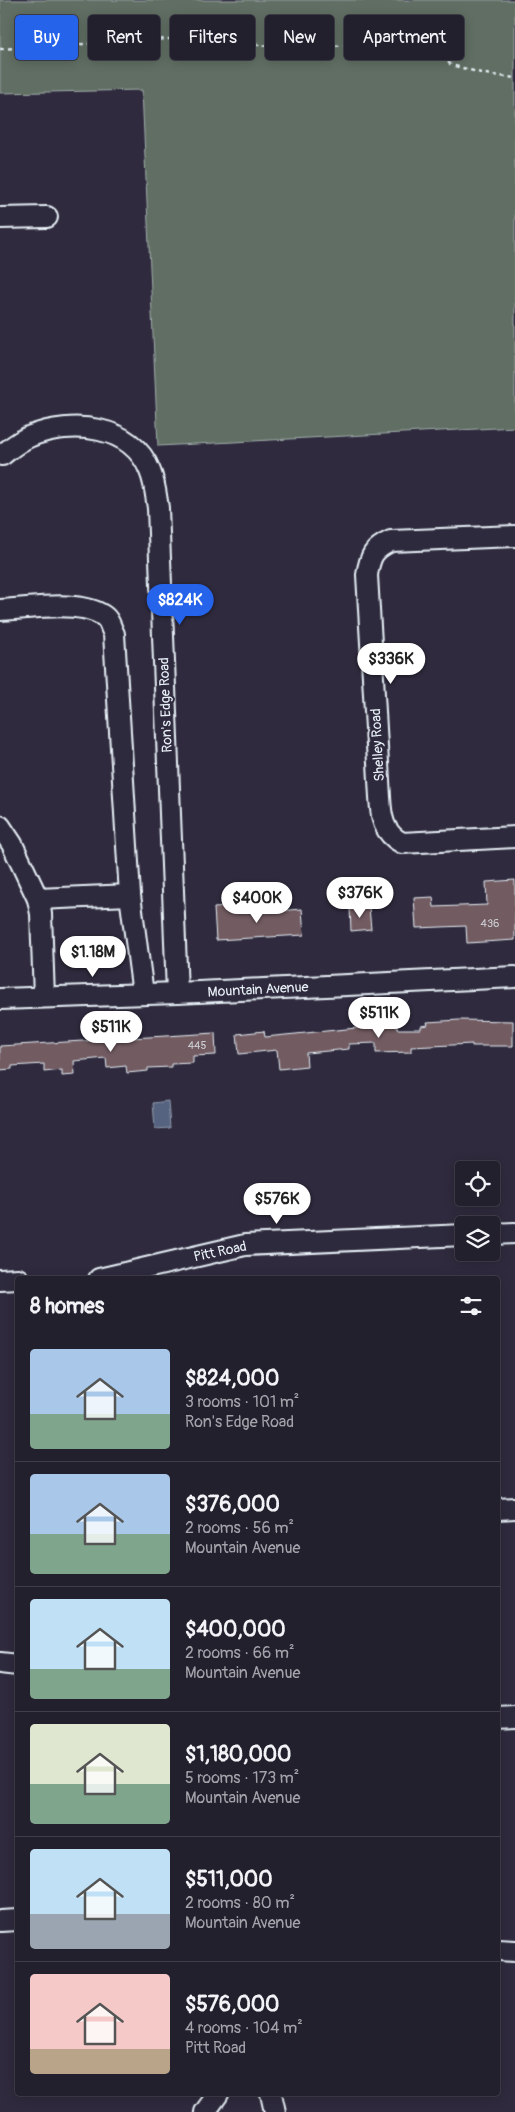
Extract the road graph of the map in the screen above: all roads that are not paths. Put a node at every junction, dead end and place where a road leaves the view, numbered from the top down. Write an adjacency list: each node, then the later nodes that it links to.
1 (47, 216): 2 (street)
2 (0, 218)
3 (2, 455): 11 (street, Ron's Edge Road)
4 (515, 536): 7 (street, Shelley Road)
5 (0, 610): 8 (street)
6 (0, 826): 9 (street)
7 (515, 837)
8 (130, 895): 9 (street); 12 (street)
9 (38, 899): 13 (street)
10 (515, 977): 11 (street, Mountain Avenue)
11 (177, 993): 12 (street, Mountain Avenue)
12 (142, 994): 13 (street, Mountain Avenue)
13 (44, 997): 14 (street, Mountain Avenue)
14 (0, 999)
15 (515, 1233): 16 (street)
16 (500, 1234)
17 (455, 1235): 18 (street, Pitt Road)
18 (112, 1276)
19 (0, 1280): 20 (street)
20 (15, 1280)
21 (500, 1508): 22 (street)
22 (515, 1508)
23 (0, 1663): 24 (street)
24 (15, 1665)
25 (515, 1717): 26 (street)
26 (500, 1718)
27 (15, 1920): 28 (street)
28 (0, 1921)
29 (500, 1950): 30 (street)
30 (515, 1951)
31 (265, 2096): 33 (street)
32 (271, 2096): 34 (street)
33 (261, 2112)
34 (275, 2112)

